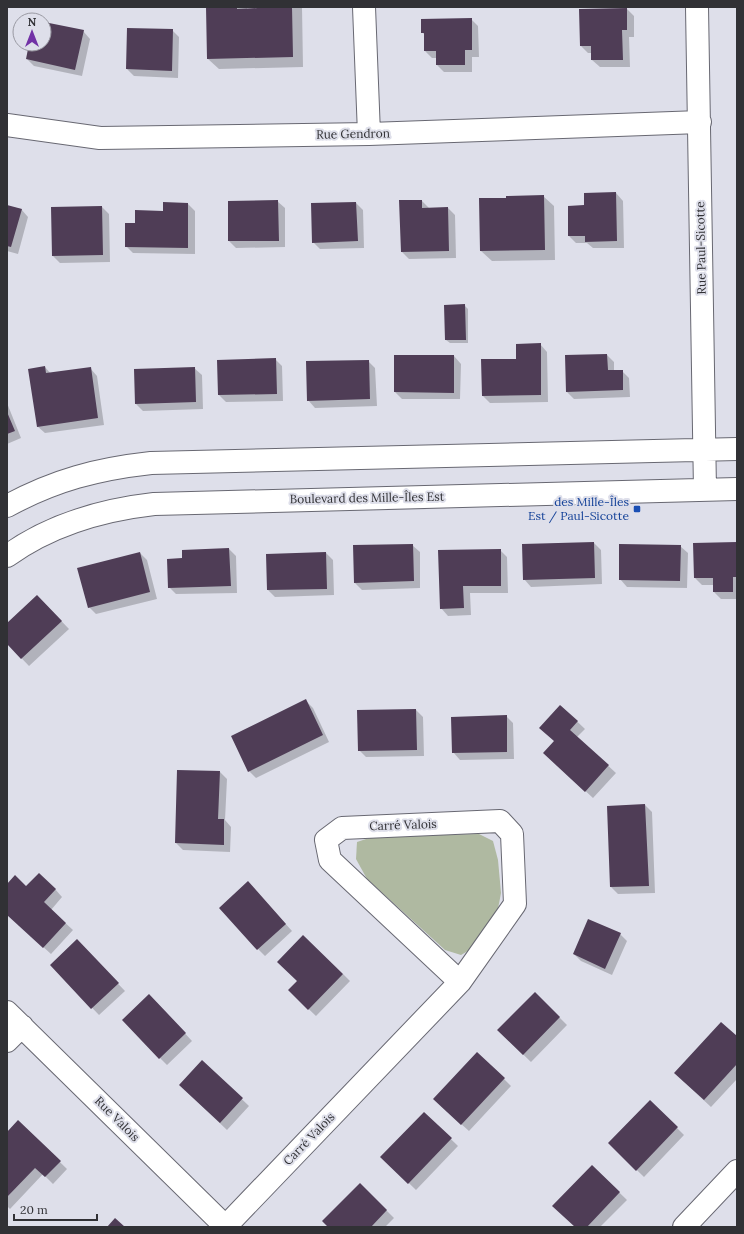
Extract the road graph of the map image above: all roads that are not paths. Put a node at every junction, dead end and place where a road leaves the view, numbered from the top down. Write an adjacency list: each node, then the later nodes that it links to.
1 (364, 7): 5 (street)
2 (697, 7): 3 (street, Rue Paul-Sicotte)
3 (700, 122): 5 (street, Rue Gendron); 7 (street, Rue Paul-Sicotte)
4 (7, 125): 5 (street, Rue Gendron)
5 (369, 134)
6 (737, 449): 7 (street)
7 (704, 450): 9 (street, Rue Paul-Sicotte); 10 (street)
8 (737, 489): 9 (street, Boulevard des Mille-Îles Est)
9 (705, 490): 11 (street, Boulevard des Mille-Îles Est)
10 (7, 506)
11 (7, 556)
12 (460, 982): 12 (street, Carré Valois); 16 (street, Carré Valois)
13 (14, 1019): 14 (street); 16 (street, Rue Valois)
14 (7, 1041)
15 (737, 1171): 17 (street)
16 (225, 1227)
17 (684, 1227)

